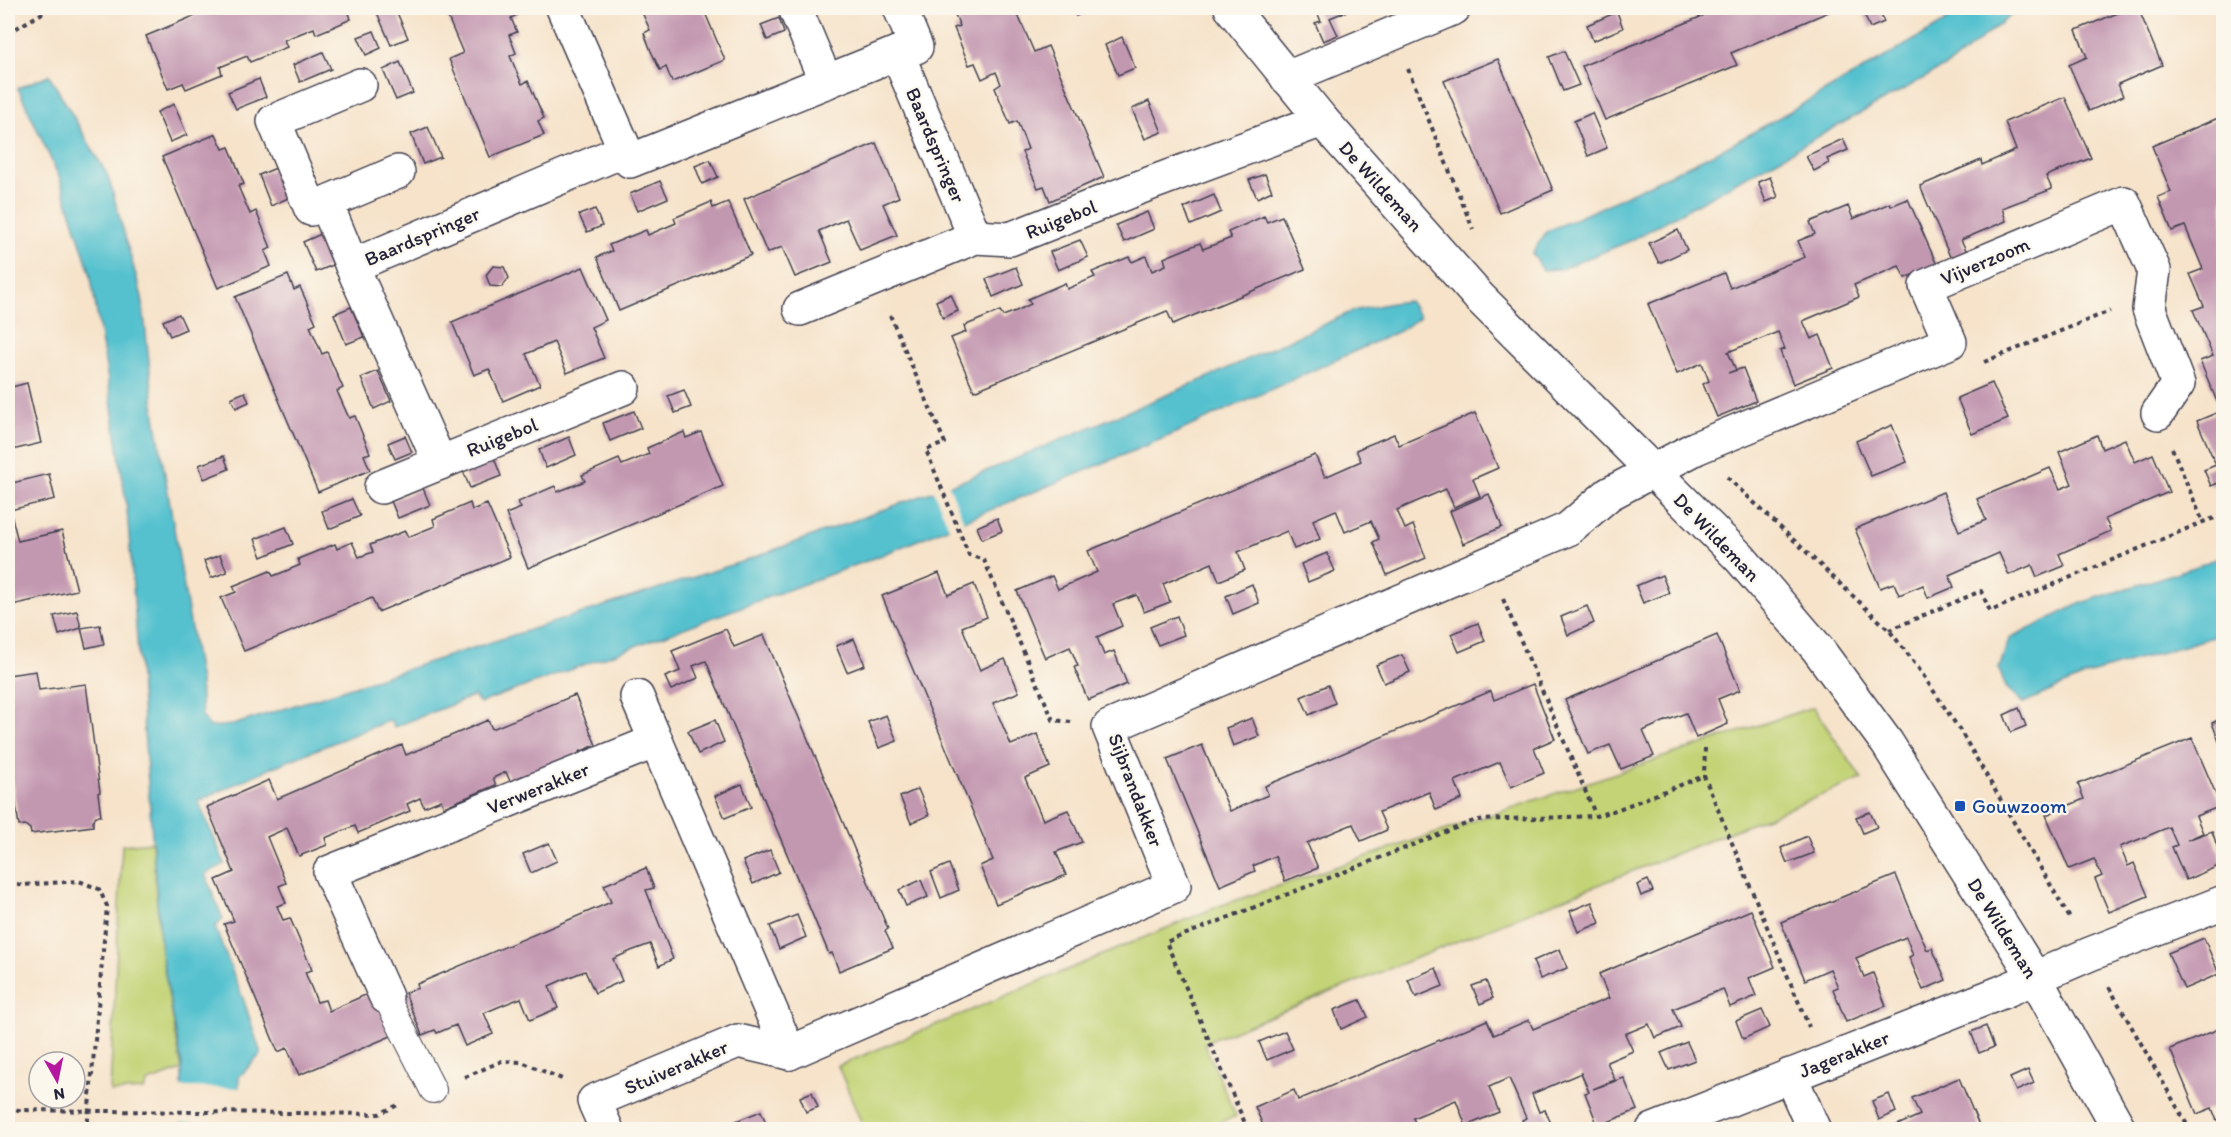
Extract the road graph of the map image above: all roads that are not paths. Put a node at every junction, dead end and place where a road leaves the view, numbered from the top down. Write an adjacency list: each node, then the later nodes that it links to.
1 (563, 8): 11 (street)
2 (795, 8): 8 (street)
3 (900, 8): 6 (street)
4 (1231, 8): 7 (street, De Wildeman)
5 (1454, 8): 7 (street)
6 (897, 53): 8 (street); 14 (street, Baardspringer)
7 (1287, 78): 10 (street, De Wildeman)
8 (826, 81): 11 (street)
9 (360, 85): 13 (street)
10 (1322, 120): 14 (street, Ruigebol); 20 (street, De Wildeman)
11 (625, 150): 15 (street, Baardspringer)
12 (398, 172): 13 (street)
13 (326, 203): 15 (street)
14 (975, 237): 16 (street, Ruigebol)
15 (352, 266): 19 (street, Baardspringer)
16 (800, 309)
17 (623, 388): 19 (street, Ruigebol)
18 (2158, 413): 20 (street, Vijverzoom)
19 (440, 463): 21 (street, Ruigebol)
20 (1651, 470): 25 (street, De Wildeman); 27 (street, Sijbrandakker)
21 (381, 487)
22 (637, 697): 23 (street)
23 (656, 741): 26 (street, Verwerakker); 27 (street)
24 (2223, 902): 25 (street)
25 (2035, 978): 28 (street, Jagerakker); 33 (street, De Wildeman)
26 (386, 997): 29 (street, Verwerakker)
27 (789, 1053): 30 (street, Stuiverakker)
28 (1790, 1075): 31 (street, Jagerakker); 32 (street)
29 (433, 1090)
30 (607, 1130)
31 (1653, 1130)
32 (1814, 1130)
33 (2120, 1130)

